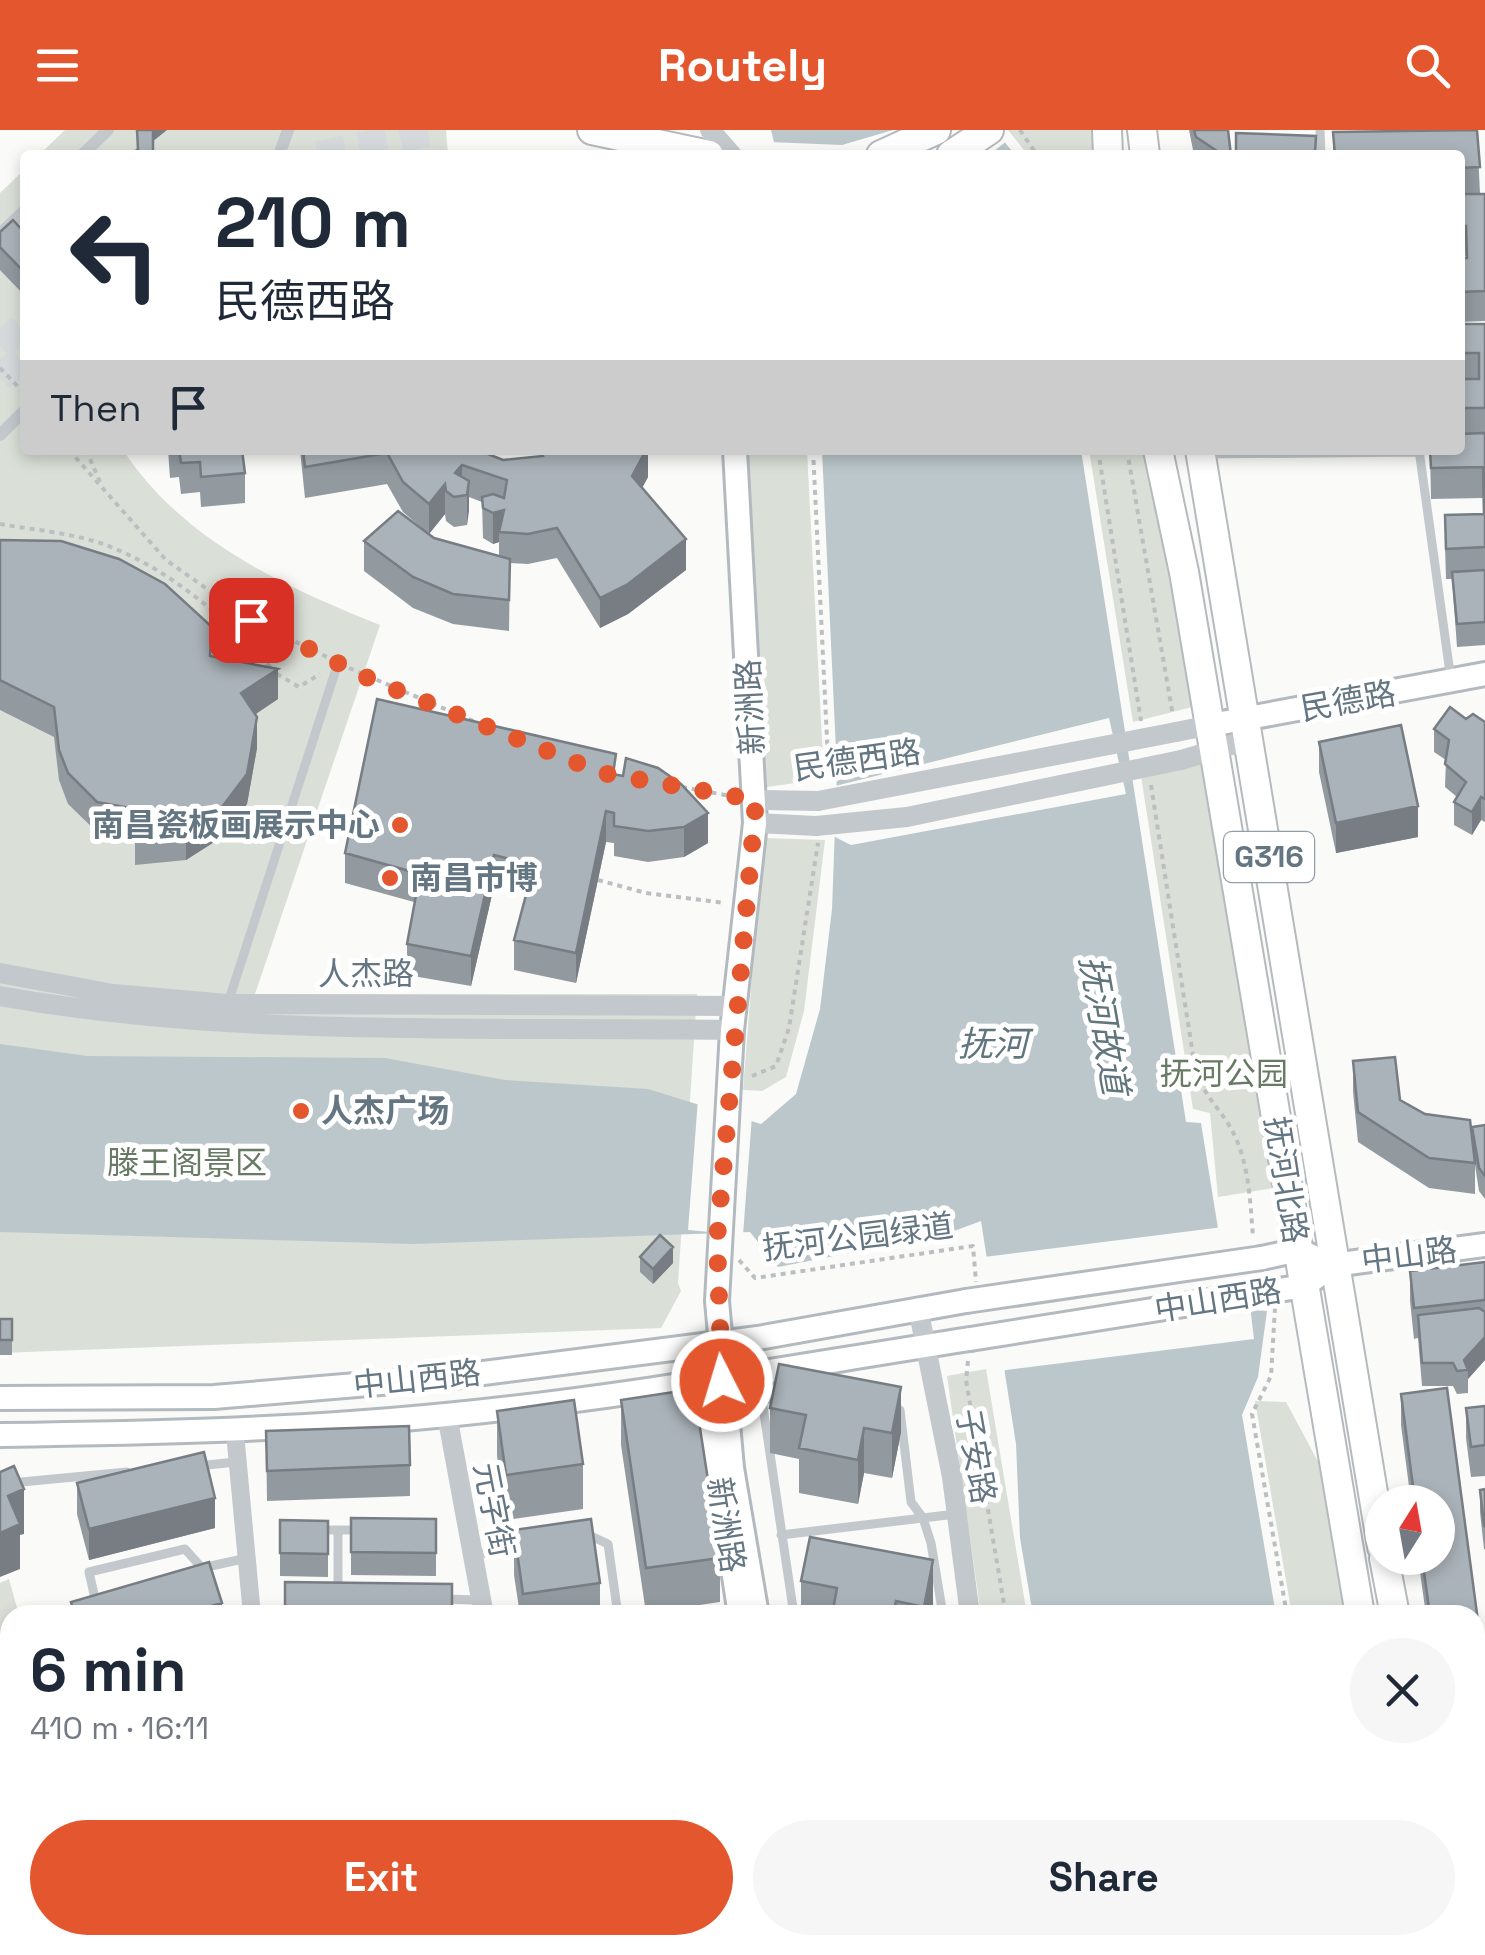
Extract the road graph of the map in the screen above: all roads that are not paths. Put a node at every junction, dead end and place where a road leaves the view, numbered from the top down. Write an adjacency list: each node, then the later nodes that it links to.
1 (108, 130): 8 (street)
2 (592, 130): 7 (main road)
3 (684, 130): 7 (street)
4 (710, 130): 10 (street)
5 (936, 130): 11 (main road)
6 (989, 130): 12 (main road)
7 (654, 144): 9 (main road)
8 (87, 150)
9 (684, 150)
10 (728, 150)
11 (892, 150)
12 (959, 150)
13 (20, 215): 14 (street)
14 (0, 234)
15 (20, 415): 16 (street)
16 (0, 435)
17 (735, 455): 26 (main road, 新洲路)
18 (1159, 455): 25 (main road, 抚河北路 / G316)
19 (1202, 455): 24 (main road, 抚河北路 / G316)
20 (1420, 455): 23 (lane)
21 (338, 663): 30 (lane)
22 (1485, 674): 23 (main road, 民德路)
23 (1452, 683): 24 (main road, 民德路)
24 (1249, 729): 25 (main road, 民德路); 34 (main road, 抚河北路 / G316)
25 (1213, 737): 26 (street, 民德西路, bridge); 26 (street, 民德西路, bridge); 33 (main road, 抚河北路 / G316)
26 (756, 812): 29 (main road, 新洲路)
27 (0, 973): 30 (street, 人杰路)
28 (0, 996): 30 (street, 人杰路)
29 (735, 1006): 30 (street, 人杰路); 31 (main road, 新洲路)
30 (224, 1012): 31 (street, 人杰路)
31 (732, 1030): 37 (main road, 新洲路)
32 (1485, 1245): 34 (main road, 中山路)
33 (1298, 1250): 34 (main road, 中山西路); 35 (main road, 抚河北路); 36 (main road, 中山西路, bridge)
34 (1332, 1264): 35 (main road, 中山西路); 50 (main road, 抚河北路 / G316)
35 (1304, 1286): 38 (main road, 中山西路, bridge); 80 (main road, 抚河北路)
36 (918, 1308): 37 (main road, 中山西路); 38 (street, 子安路)
37 (718, 1343): 39 (main road, 新洲路); 41 (main road, 中山西路)
38 (926, 1346): 39 (main road, 中山西路); 51 (street, 子安路)
39 (722, 1381): 43 (main road, 中山西路); 75 (main road, 新洲路); 76 (main road, 新洲路)
40 (796, 1395): 56 (lane)
41 (0, 1398)
42 (899, 1402): 52 (lane)
43 (447, 1415): 44 (main road, 中山西路); 60 (street, 元字街)
44 (236, 1432): 45 (main road, 中山西路); 46 (street)
45 (0, 1435)
46 (238, 1462): 47 (lane); 61 (street)
47 (179, 1467)
48 (139, 1471): 49 (lane)
49 (0, 1484)
50 (1371, 1485)
51 (956, 1514): 52 (lane); 79 (street, 子安路)
52 (923, 1518): 56 (lane); 78 (lane)
53 (318, 1530): 54 (lane)
54 (338, 1530): 55 (lane); 67 (lane)
55 (376, 1530)
56 (781, 1535): 77 (lane)
57 (518, 1538): 58 (lane)
58 (517, 1550): 60 (lane); 62 (lane)
59 (583, 1553): 74 (lane)
60 (472, 1554): 73 (street, 元字街)
61 (247, 1558): 63 (lane); 71 (street)
62 (526, 1560)
63 (202, 1568): 65 (lane); 70 (lane)
64 (1387, 1575): 81 (main road)
65 (194, 1579)
66 (319, 1598): 67 (lane)
67 (338, 1598): 68 (lane)
68 (356, 1598)
69 (428, 1599): 72 (lane)
70 (97, 1605)
71 (251, 1605)
72 (465, 1605)
73 (482, 1605)
74 (617, 1605)
75 (738, 1605)
76 (756, 1605)
77 (792, 1605)
78 (941, 1605)
79 (969, 1605)
80 (1358, 1605)
81 (1392, 1605)

